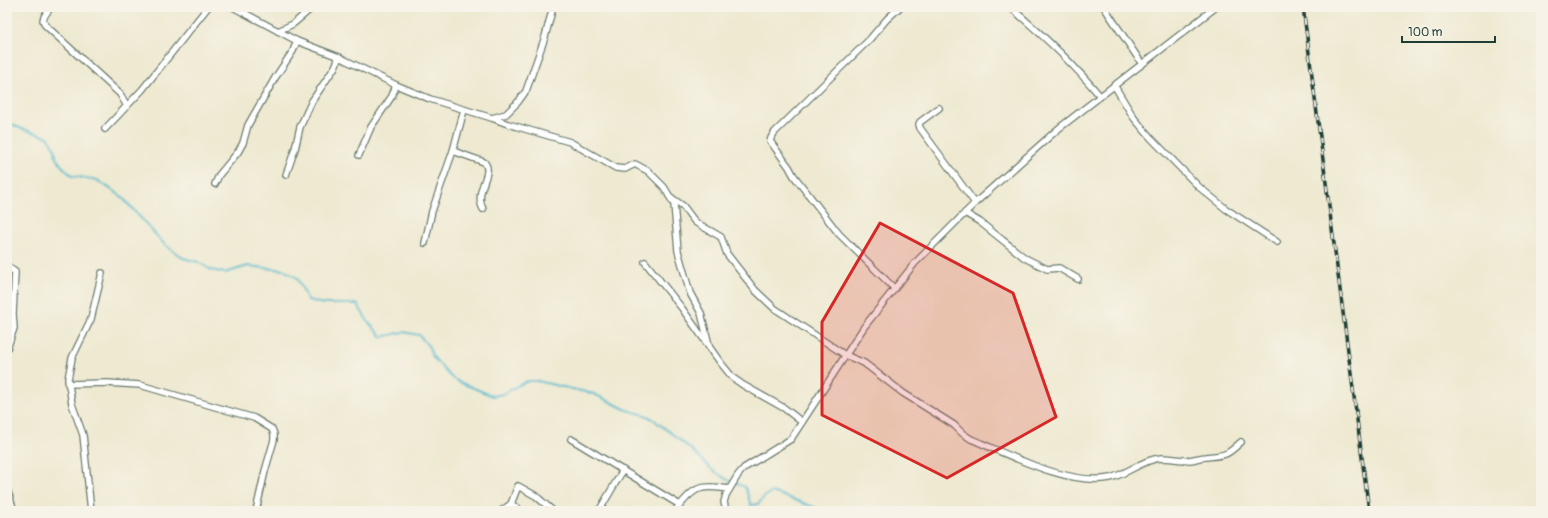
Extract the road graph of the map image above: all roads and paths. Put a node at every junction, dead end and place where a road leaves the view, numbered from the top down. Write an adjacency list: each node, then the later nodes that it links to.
1 (52, 7): 17 (street)
2 (208, 7): 17 (street)
3 (233, 7): 10 (street)
4 (313, 7): 10 (street)
5 (553, 7): 20 (street)
6 (900, 7): 36 (street)
7 (1010, 7): 16 (street)
8 (1104, 7): 13 (street)
9 (1216, 7): 13 (street)
10 (278, 31): 11 (street)
11 (297, 41): 12 (street); 25 (street)
12 (339, 57): 14 (street); 24 (street)
13 (1142, 64): 15 (street)
14 (396, 85): 19 (street); 23 (street)
15 (1114, 85): 16 (street); 30 (street)
16 (1100, 96): 27 (street)
17 (127, 106): 21 (street)
18 (939, 108): 27 (street)
19 (464, 110): 20 (street); 22 (street)
20 (492, 118): 26 (street)
21 (105, 129)
22 (453, 152): 28 (street); 31 (street)
23 (358, 156)
24 (286, 175)
25 (215, 184)
26 (669, 196): 37 (street); 39 (street)
27 (975, 203): 29 (street)
28 (483, 209)
29 (965, 213): 35 (street); 36 (street)
30 (1276, 242)
31 (425, 244)
32 (645, 262): 37 (street)
33 (7, 266): 38 (street)
34 (102, 273): 40 (street)
35 (1078, 279)
36 (894, 288): 39 (street)
37 (709, 345): 41 (street)
38 (7, 349)
39 (845, 355): 41 (street); 43 (street)
40 (68, 384): 50 (street); 51 (street)
41 (802, 422): 46 (street)
42 (571, 439): 44 (street)
43 (1241, 442)
44 (623, 470): 48 (street); 55 (street)
45 (7, 489): 49 (street)
46 (729, 489): 48 (street); 57 (street)
47 (511, 504): 52 (street); 53 (street); 54 (street)
48 (680, 505): 56 (street)
49 (14, 511)
50 (91, 511)
51 (256, 511)
52 (500, 511)
53 (522, 511)
54 (553, 511)
55 (599, 511)
56 (675, 511)
57 (726, 511)

